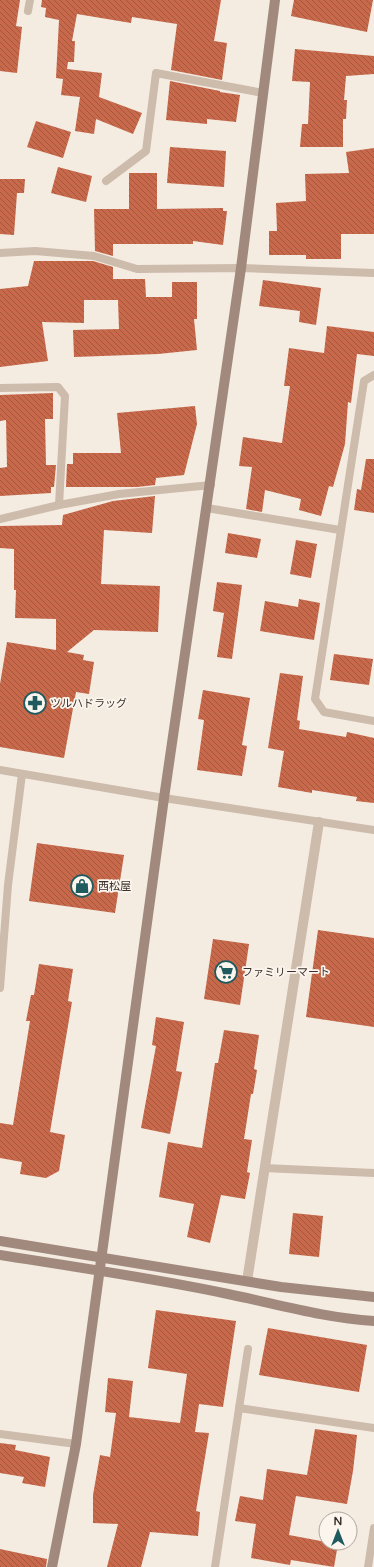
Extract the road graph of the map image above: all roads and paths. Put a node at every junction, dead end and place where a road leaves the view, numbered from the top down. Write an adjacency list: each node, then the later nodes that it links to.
1 (30, 0): 3 (lane)
2 (275, 0): 4 (street)
3 (28, 11)
4 (263, 93): 5 (lane); 7 (street)
5 (106, 181)
6 (0, 253): 7 (lane)
7 (241, 268): 8 (lane); 11 (street)
8 (374, 273)
9 (374, 375): 15 (lane)
10 (0, 388): 12 (lane)
11 (211, 485): 12 (lane); 13 (street)
12 (59, 505): 14 (lane)
13 (207, 508): 15 (lane); 19 (street)
14 (0, 519)
15 (340, 530): 16 (lane)
16 (374, 721)
17 (0, 770): 18 (lane)
18 (22, 774): 19 (lane); 22 (lane)
19 (164, 798): 20 (lane); 28 (street)
20 (320, 822): 21 (lane); 24 (street)
21 (374, 830)
22 (4, 884): 23 (lane)
23 (0, 988)
24 (264, 1168): 25 (lane); 30 (street)
25 (374, 1173)
26 (0, 1241): 28 (street)
27 (0, 1255): 29 (street)
28 (101, 1257): 29 (street); 30 (street)
29 (100, 1271): 32 (street); 37 (street)
30 (247, 1281): 31 (street)
31 (374, 1297)
32 (374, 1321)
33 (248, 1349): 34 (lane)
34 (239, 1408): 35 (lane); 40 (lane)
35 (374, 1428)
36 (0, 1434): 37 (lane)
37 (76, 1444): 39 (street)
38 (374, 1528): 41 (lane)
39 (52, 1567)
40 (215, 1567)
41 (368, 1567)

